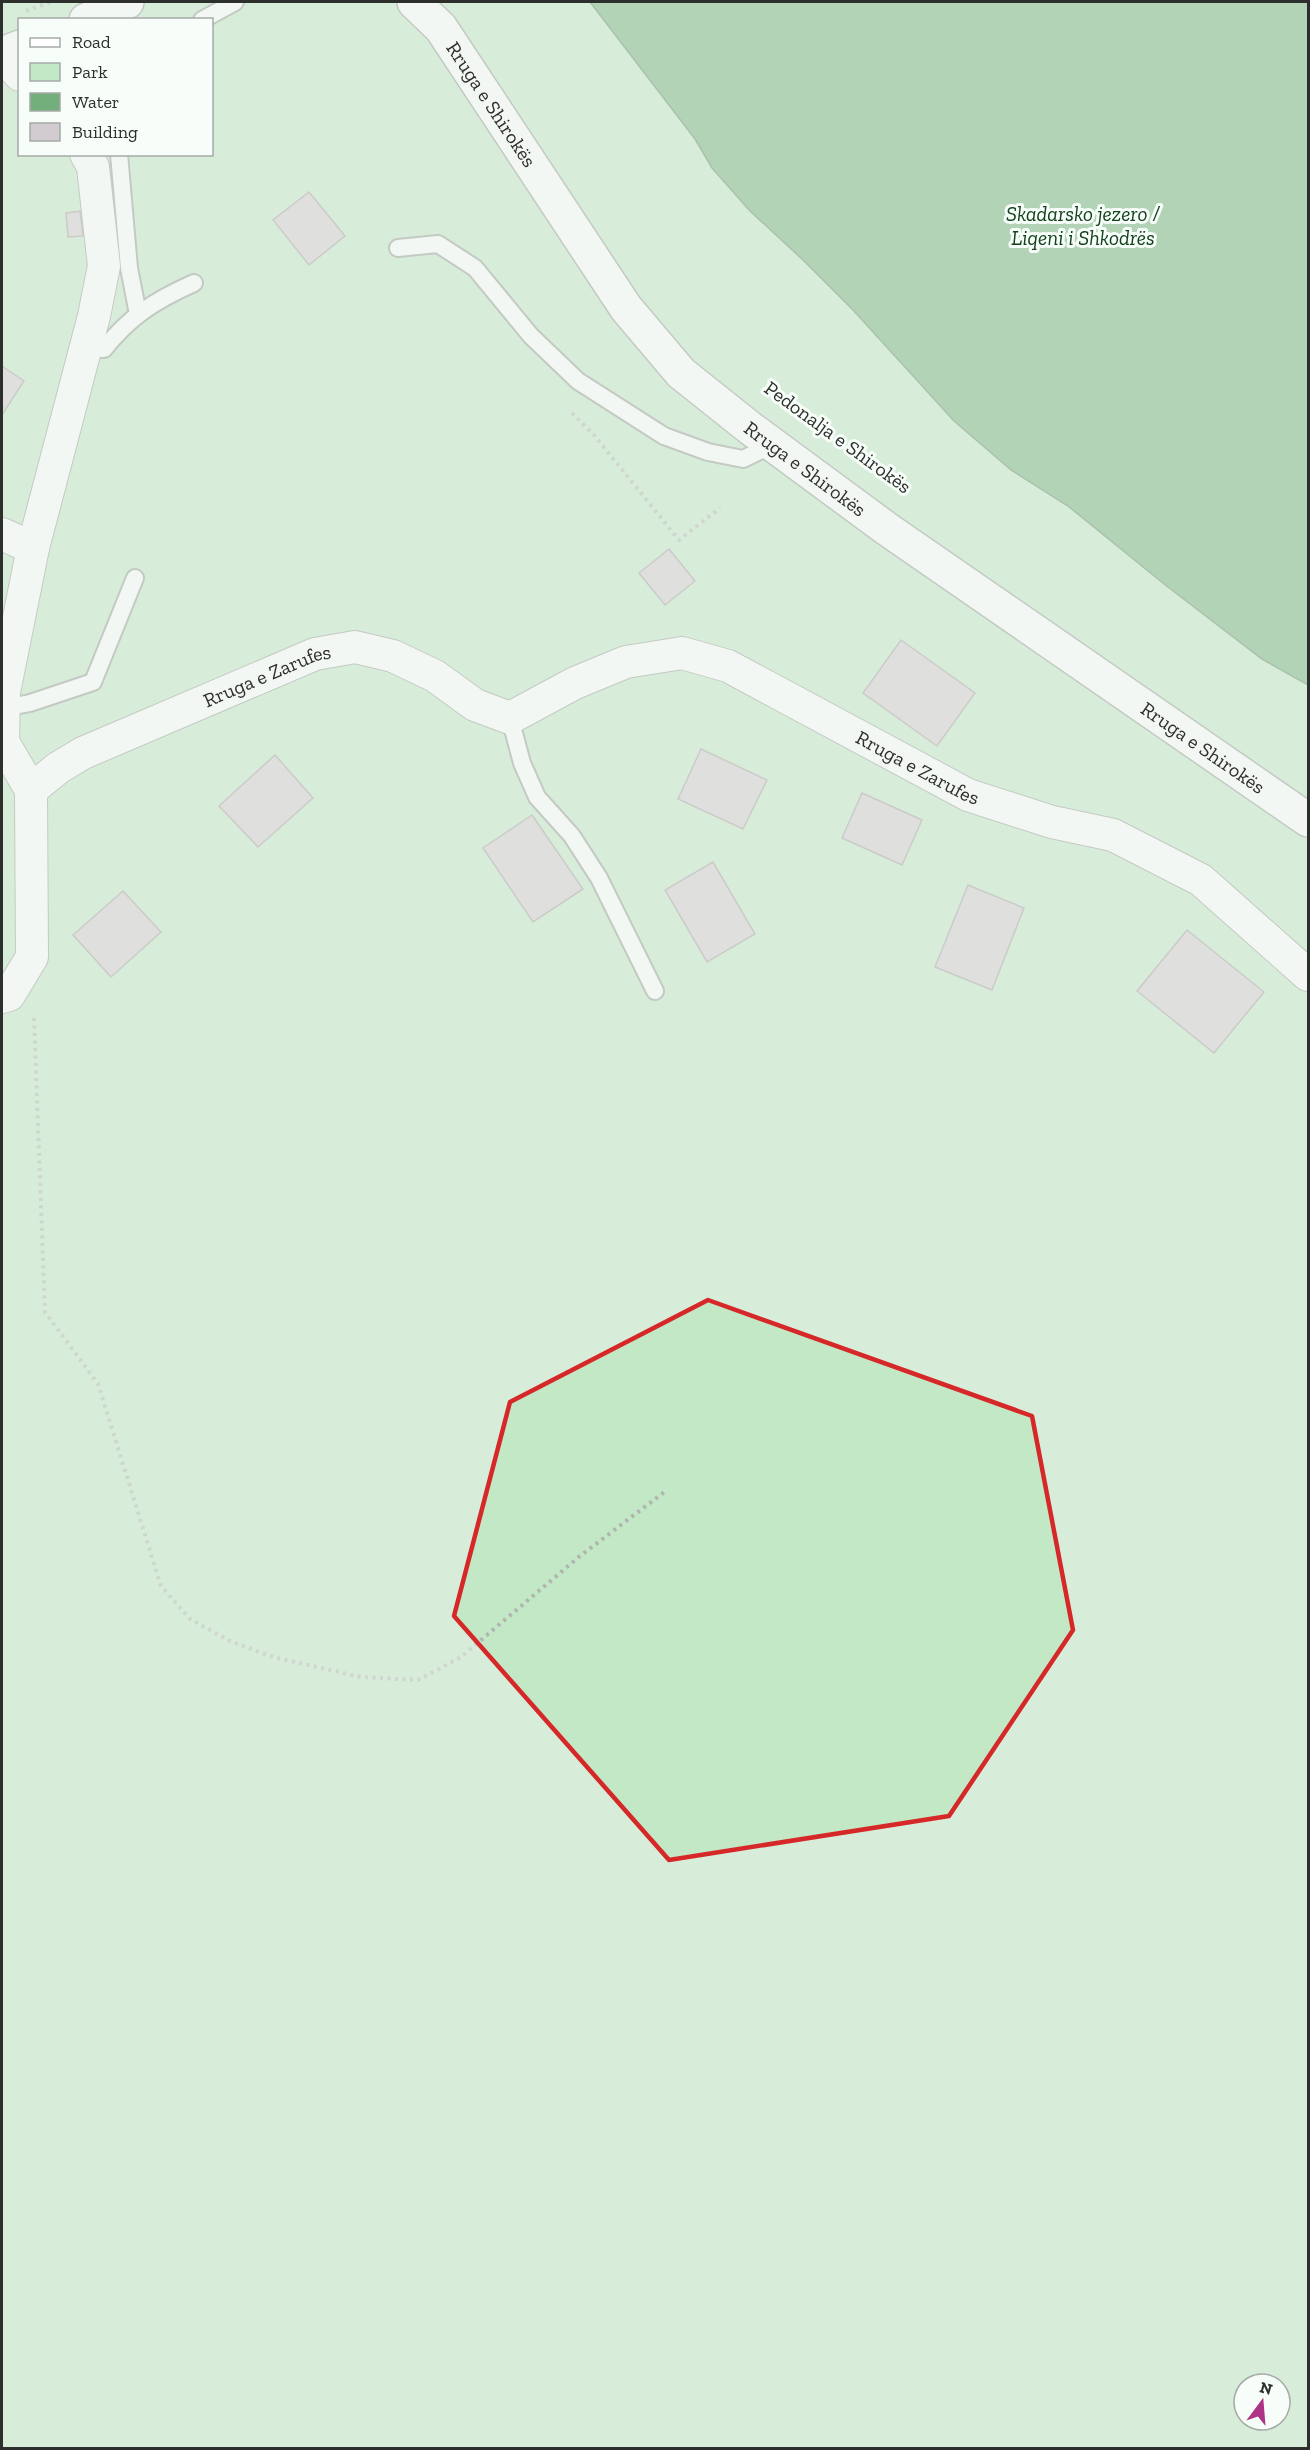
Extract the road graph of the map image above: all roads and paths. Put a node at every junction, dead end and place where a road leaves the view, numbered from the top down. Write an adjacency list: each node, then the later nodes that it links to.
1 (128, 2): 4 (main road)
2 (235, 2): 5 (lane)
3 (414, 2): 16 (main road, Rruga e Shirokës)
4 (91, 18)
5 (206, 18)
6 (18, 48): 7 (main road)
7 (2, 55): 8 (street)
8 (18, 73)
9 (87, 156): 14 (street)
10 (119, 156): 13 (lane)
11 (398, 248): 16 (lane)
12 (194, 283): 13 (lane)
13 (138, 314): 14 (lane)
14 (86, 348): 19 (street)
15 (568, 408): 17 (path)
16 (772, 445): 25 (main road, Rruga e Shirokës)
17 (720, 508)
18 (2, 534): 19 (street)
19 (33, 548): 21 (street)
20 (135, 578): 21 (lane)
21 (4, 708): 23 (street)
22 (510, 718): 24 (street, Rruga e Zarufes); 26 (street, Rruga e Zarufes); 27 (lane)
23 (2, 742): 24 (street)
24 (31, 790): 28 (street)
25 (1308, 820)
26 (1308, 975)
27 (655, 991)
28 (2, 997)
29 (34, 1016): 30 (path)
30 (667, 1490)

